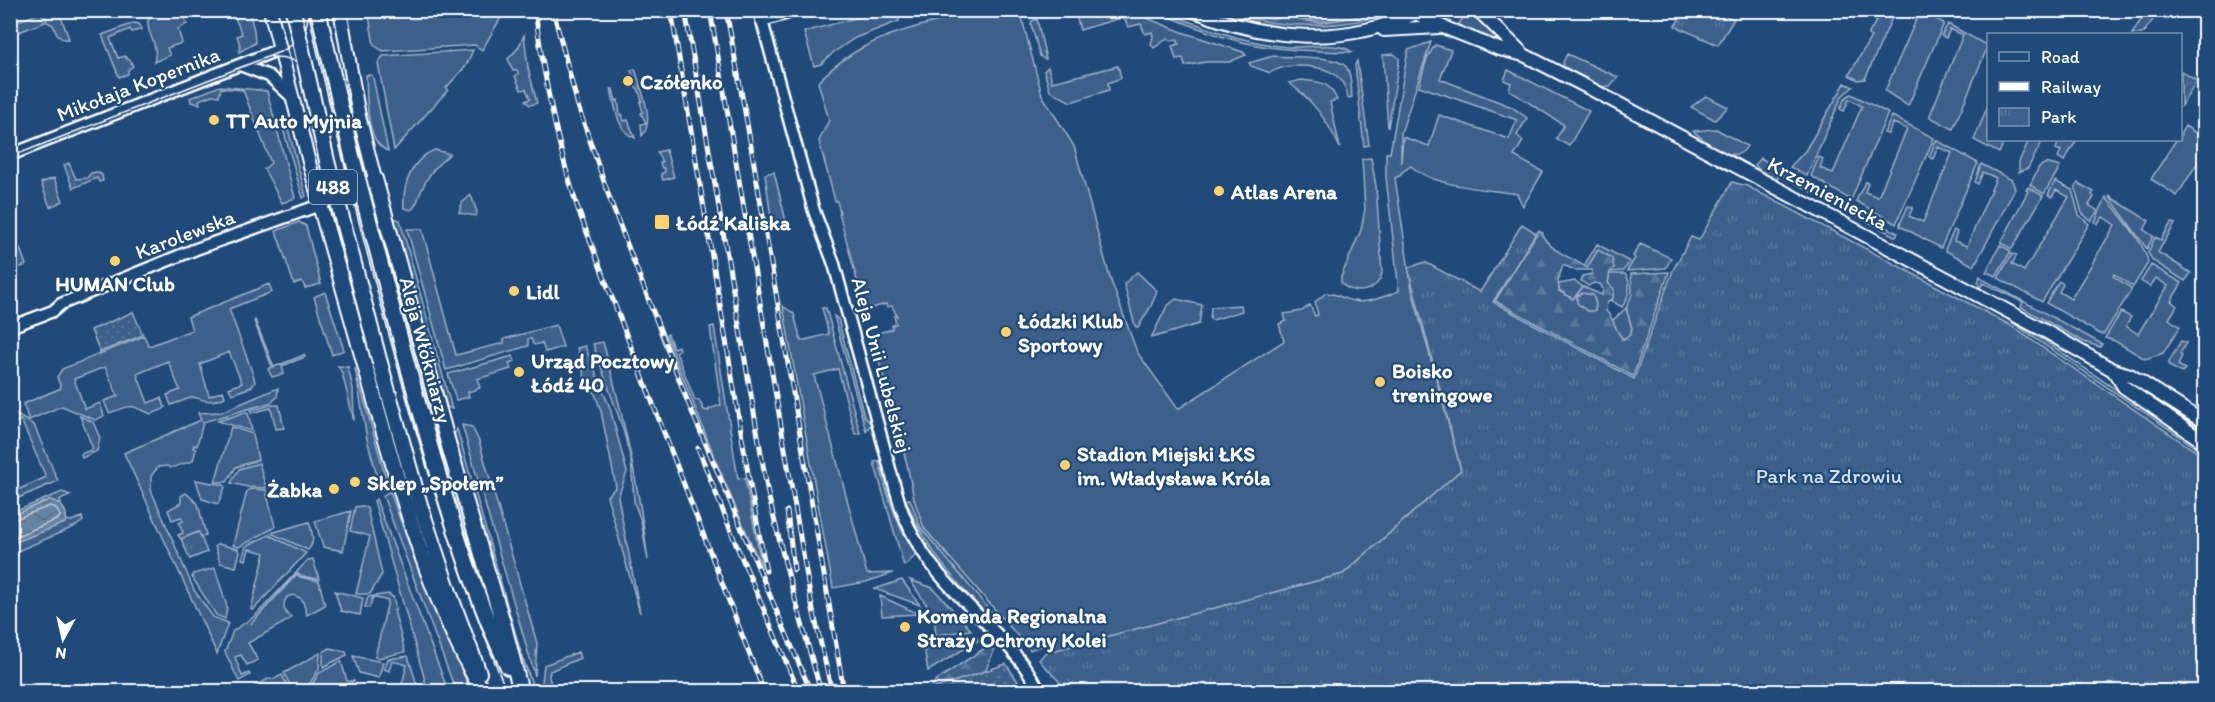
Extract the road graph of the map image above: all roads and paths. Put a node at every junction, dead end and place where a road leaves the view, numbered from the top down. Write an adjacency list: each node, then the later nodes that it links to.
1 (270, 10): 14 (main road)
2 (293, 10): 25 (main road, 488, bridge)
3 (318, 10): 26 (main road, Aleja Włókniarzy / 488, bridge)
4 (340, 10): 19 (main road)
5 (796, 10): 10 (main road)
6 (1192, 10): 13 (main road)
7 (1478, 10): 12 (main road, Krzemieniecka)
8 (1490, 10): 12 (main road)
9 (1415, 12): 11 (main road, Krzemieniecka); 13 (main road)
10 (760, 15): 27 (street, Aleja Unii Lubelskiej)
11 (1443, 27): 13 (main road); 15 (main road, Krzemieniecka)
12 (1495, 27): 15 (main road, Krzemieniecka)
13 (1376, 28)
14 (280, 49): 16 (street, Mikołaja Kopernika); 17 (main road)
15 (1524, 55): 22 (main road, Krzemieniecka)
16 (239, 65): 17 (street); 18 (street, Mikołaja Kopernika)
17 (292, 97): 20 (main road)
18 (10, 154)
19 (375, 179): 20 (street, Karolewska); 26 (main road)
20 (320, 205): 21 (street, Karolewska); 25 (main road)
21 (10, 327)
22 (2113, 370): 23 (main road, Krzemieniecka); 24 (main road, Krzemieniecka)
23 (2205, 422)
24 (2205, 442)
25 (485, 692)
26 (521, 692)
27 (1040, 692)

